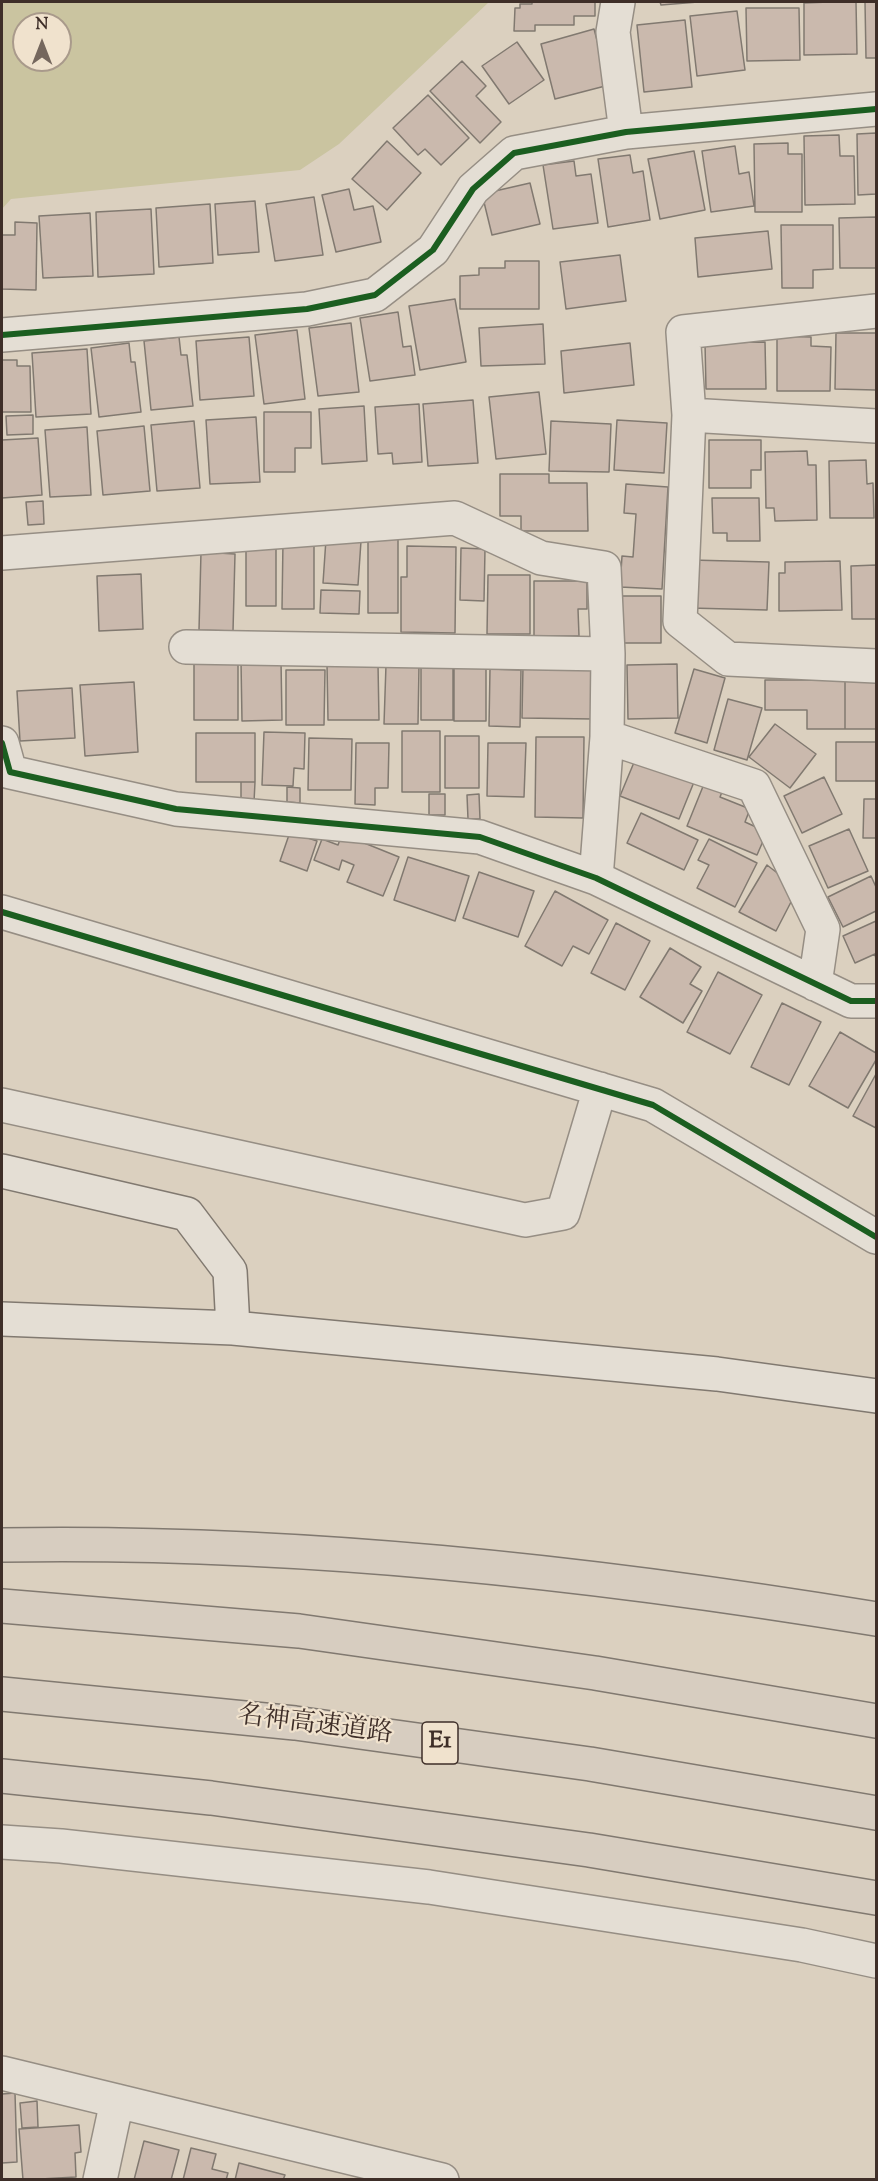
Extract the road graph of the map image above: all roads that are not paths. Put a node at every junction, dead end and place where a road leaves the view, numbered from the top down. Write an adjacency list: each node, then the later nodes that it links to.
1 (618, 2): 3 (street)
2 (876, 109): 3 (street)
3 (626, 132): 5 (street)
4 (876, 311): 6 (street)
5 (2, 335)
6 (689, 416): 7 (street); 11 (street)
7 (876, 426)
8 (2, 553): 10 (street)
9 (186, 648): 10 (street)
10 (608, 654): 12 (street)
11 (876, 666)
12 (607, 737): 14 (street); 16 (street)
13 (2, 743): 14 (street)
14 (596, 878): 16 (street)
15 (2, 912): 18 (street)
16 (814, 984): 17 (street)
17 (876, 1001)
18 (600, 1089): 19 (street); 21 (street)
19 (2, 1105)
20 (2, 1171): 23 (street)
21 (876, 1237)
22 (2, 1319): 23 (street)
23 (233, 1328): 24 (street)
24 (876, 1396)
25 (2, 1545): 27 (highway)
26 (2, 1606): 29 (highway)
27 (876, 1619)
28 (2, 1694): 31 (highway, 名神高速道路 / E1)
29 (876, 1721)
30 (2, 1776): 33 (highway)
31 (876, 1813)
32 (2, 1842): 34 (street)
33 (876, 1898)
34 (876, 1961)
35 (2, 2073): 36 (street)
36 (117, 2101): 37 (street); 38 (street)
37 (428, 2177)
38 (100, 2180)

